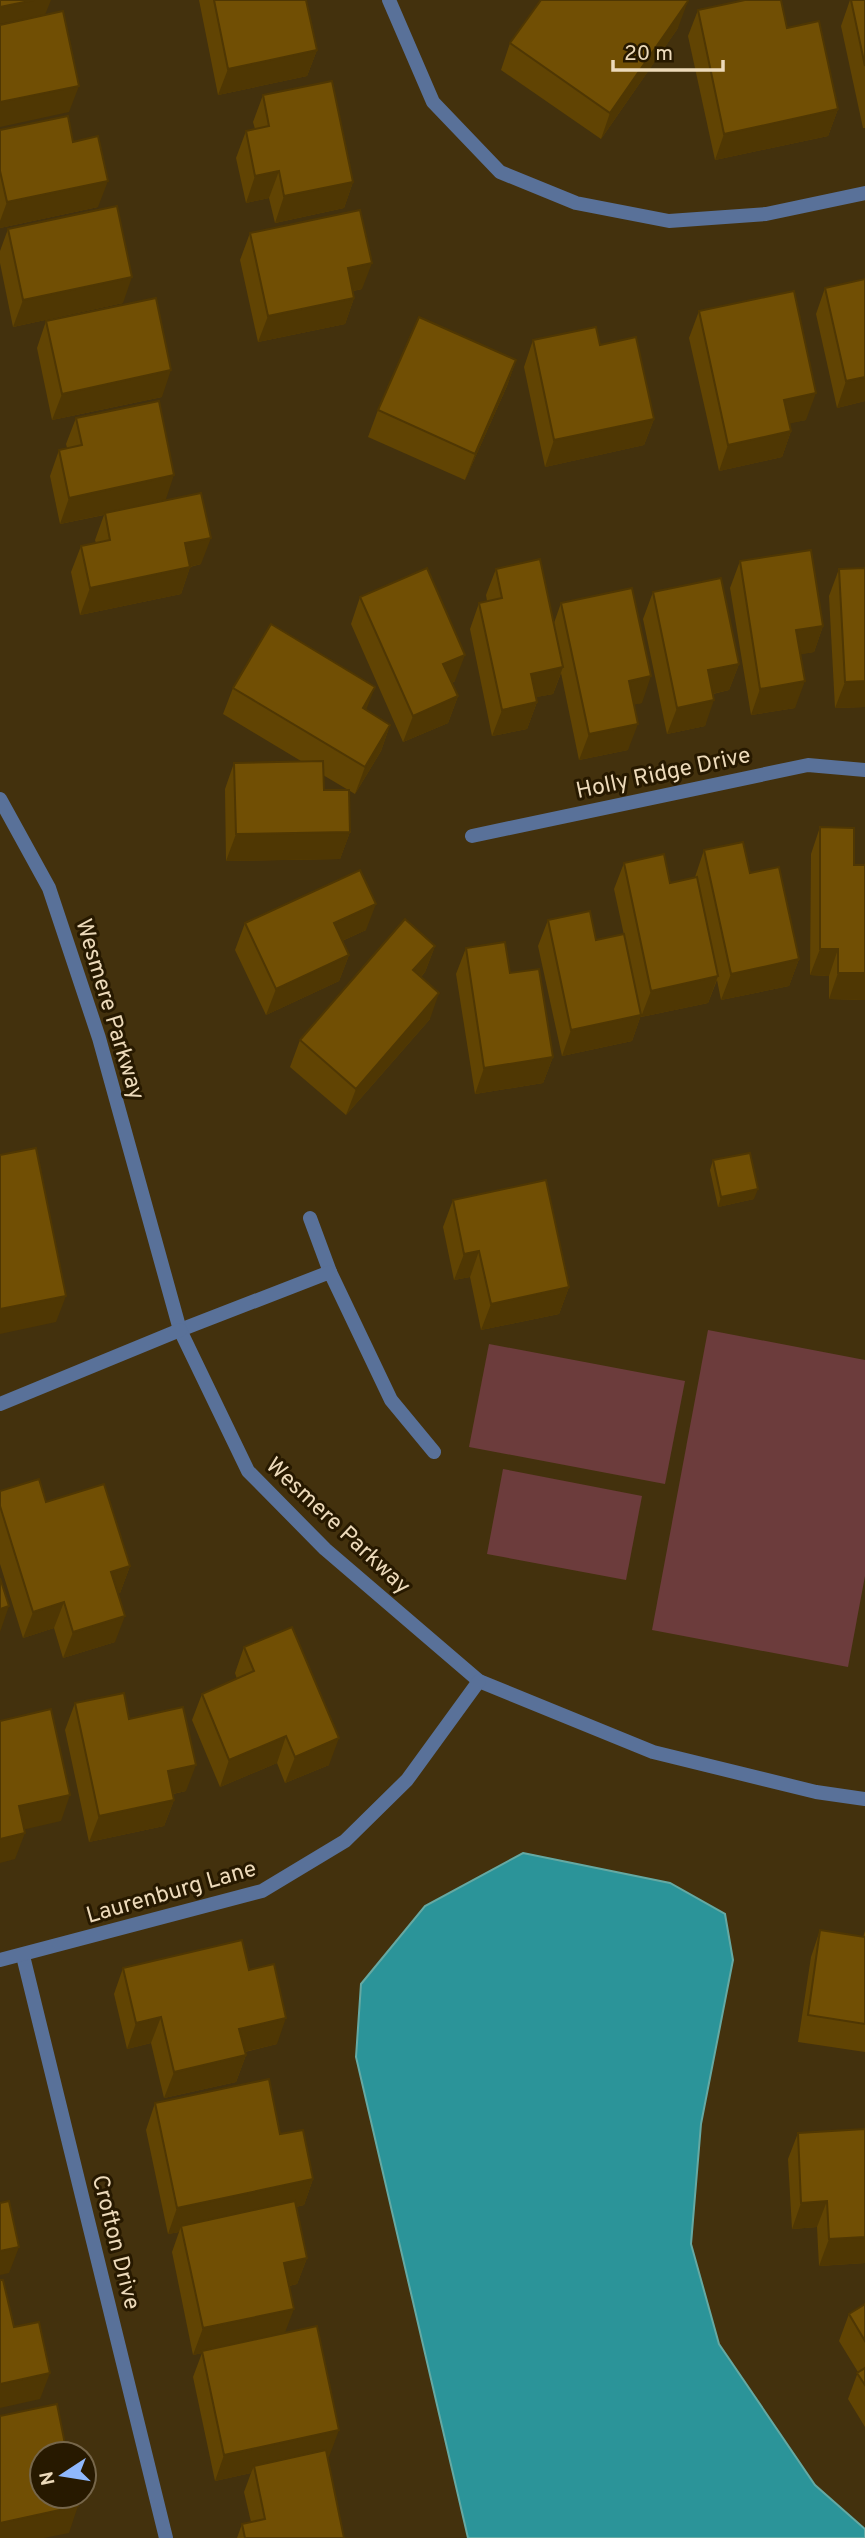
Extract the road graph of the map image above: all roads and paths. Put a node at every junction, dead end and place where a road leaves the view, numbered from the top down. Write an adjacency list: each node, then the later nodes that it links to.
1 (389, 0): 2 (street)
2 (865, 193)
3 (865, 770): 5 (street, Holly Ridge Drive)
4 (0, 799): 8 (street, Wesmere Parkway)
5 (471, 836)
6 (310, 1218): 7 (street)
7 (330, 1272): 8 (street); 10 (street)
8 (180, 1330): 9 (street); 11 (street, Wesmere Parkway)
9 (0, 1405)
10 (434, 1452)
11 (479, 1681): 12 (street, Wesmere Parkway); 13 (street, Laurenburg Lane)
12 (865, 1799)
13 (23, 1956): 14 (street, Laurenburg Lane); 15 (street, Crofton Drive)
14 (0, 1960)
15 (166, 2538)

